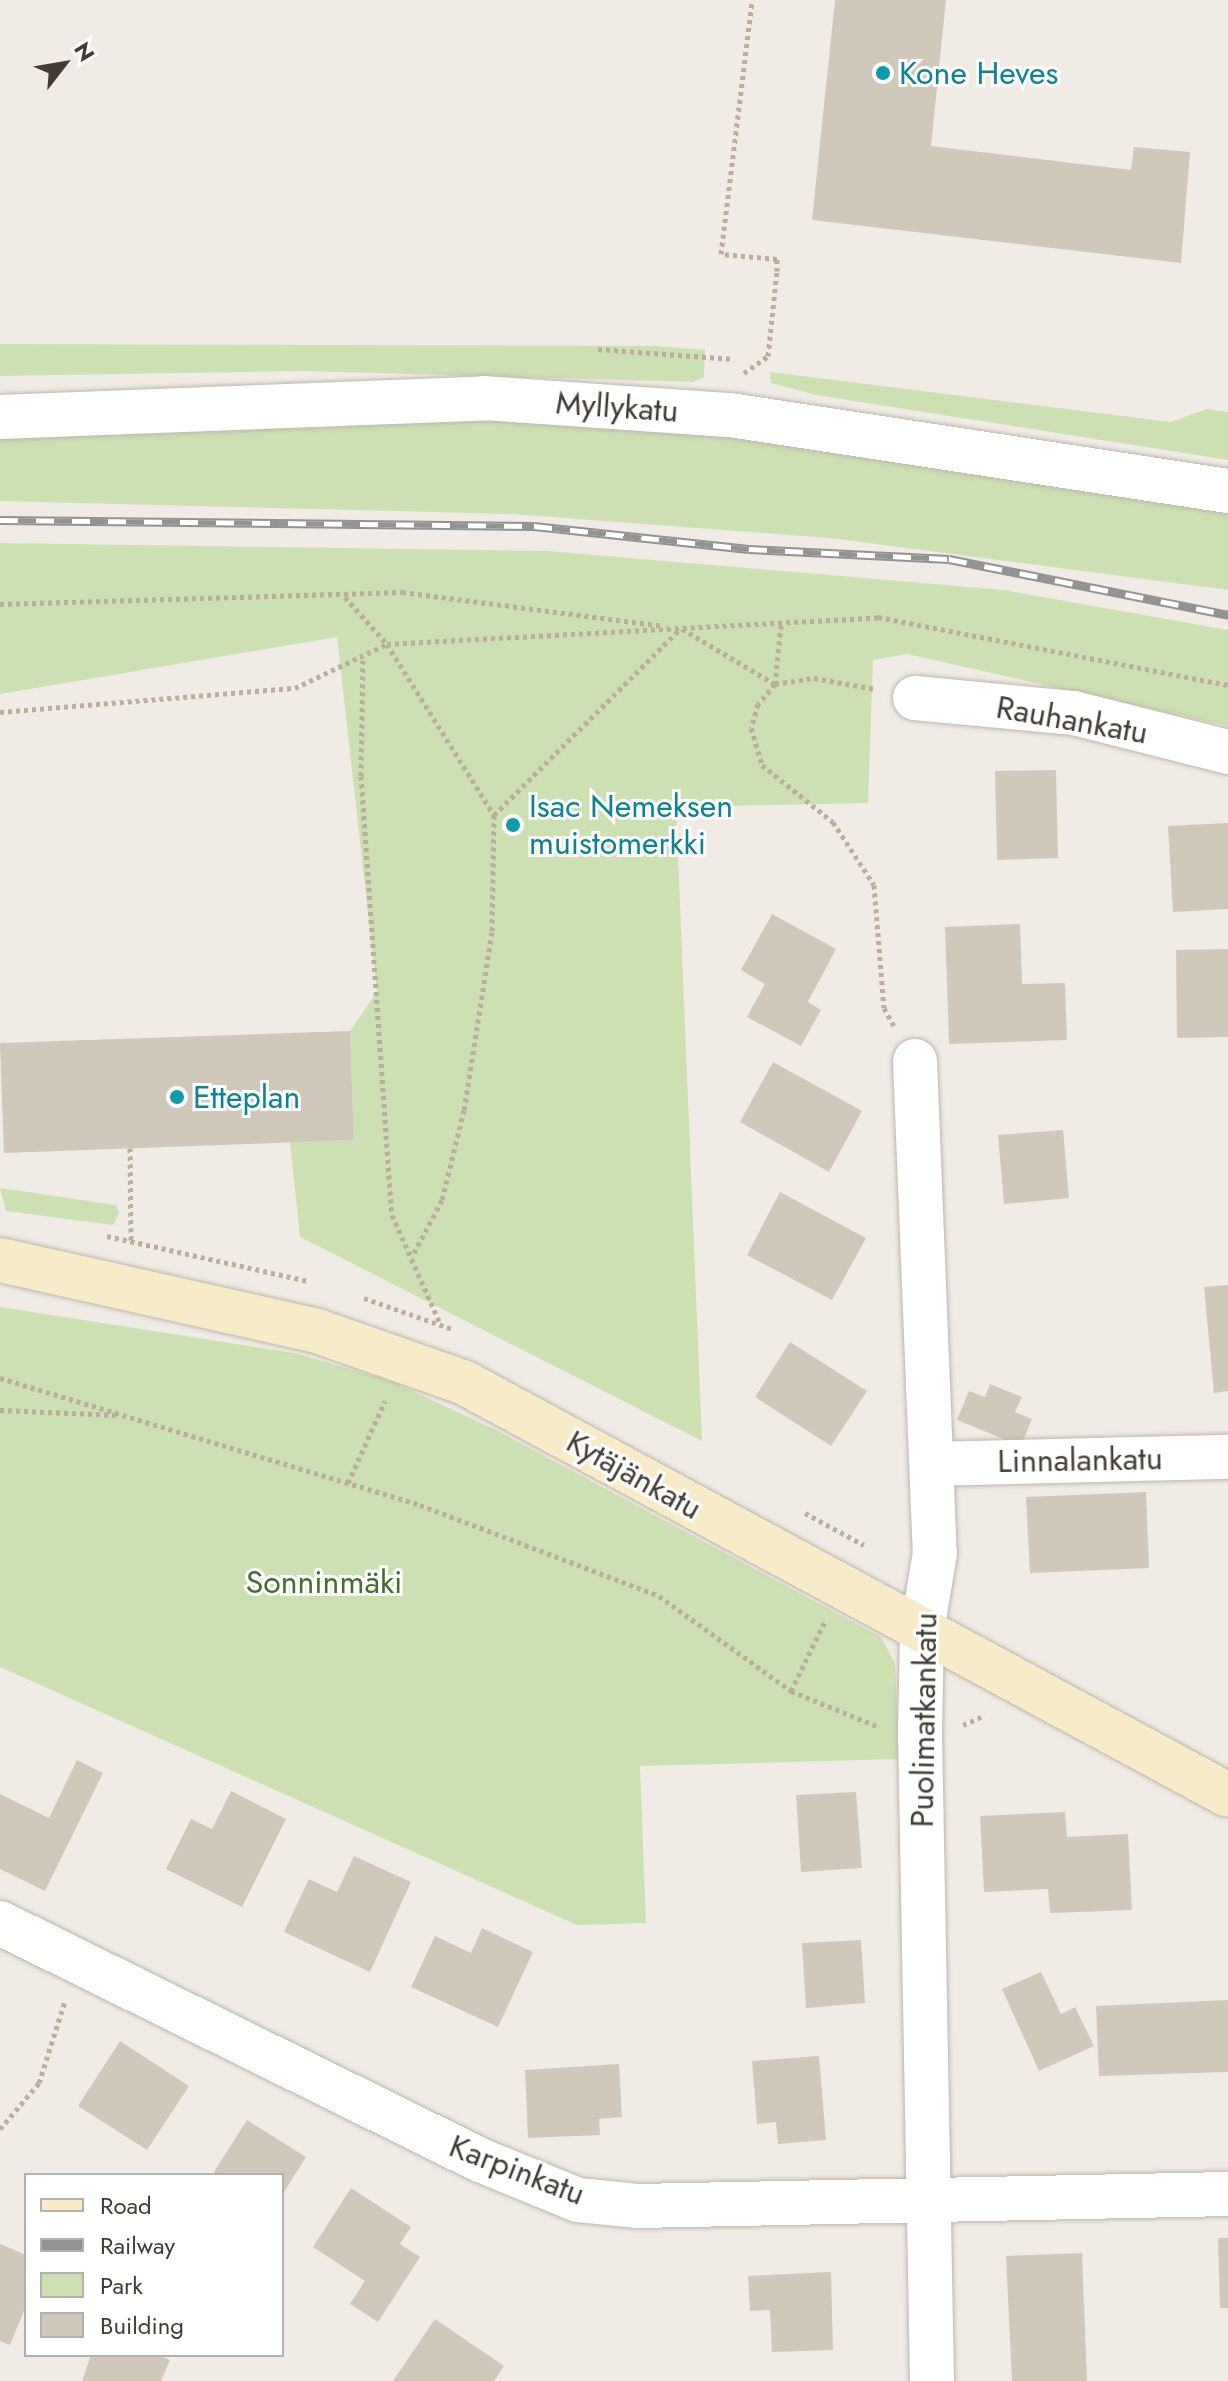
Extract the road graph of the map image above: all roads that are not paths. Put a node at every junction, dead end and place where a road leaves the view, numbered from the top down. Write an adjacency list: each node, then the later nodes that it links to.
1 (0, 417): 2 (street, Myllykatu)
2 (1228, 491)
3 (915, 698): 4 (street, Rauhankatu)
4 (1228, 752)
5 (915, 1061): 8 (street, Puolimatkankatu)
6 (0, 1260): 9 (street, Kytäjänkatu)
7 (1228, 1457): 8 (street, Linnalankatu)
8 (932, 1464): 9 (street, Puolimatkankatu)
9 (922, 1631): 10 (street, Kytäjänkatu); 13 (street, Puolimatkankatu)
10 (1228, 1795)
11 (0, 1923): 13 (street, Karpinkatu)
12 (1228, 2194): 13 (street, Karpinkatu)
13 (928, 2200): 14 (street, Puolimatkankatu)
14 (932, 2381)

